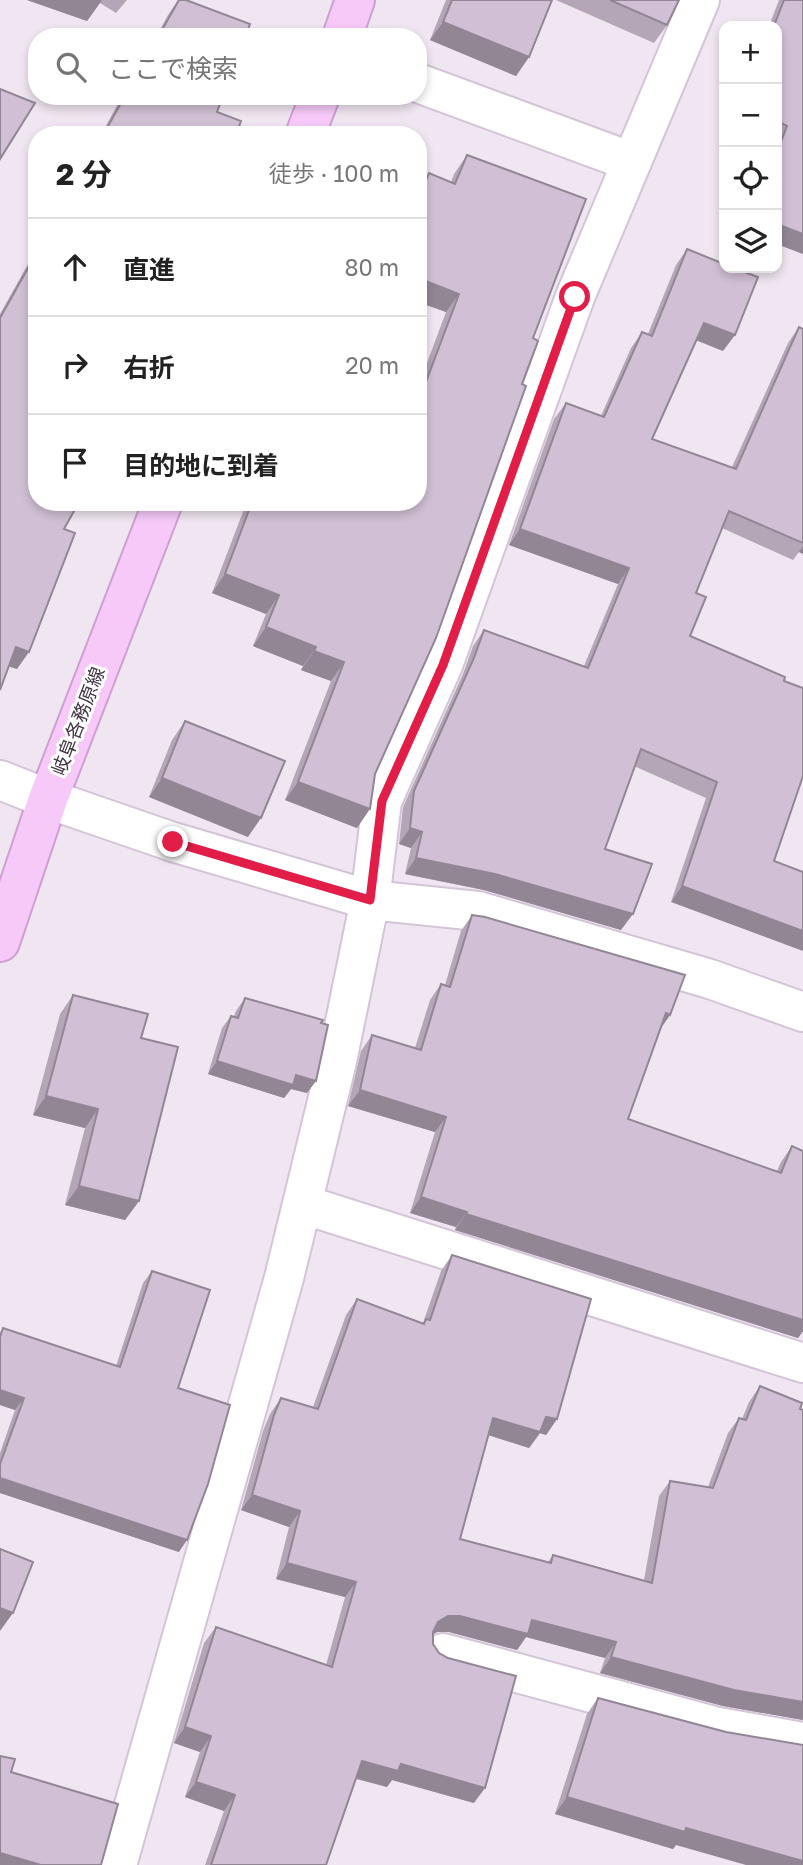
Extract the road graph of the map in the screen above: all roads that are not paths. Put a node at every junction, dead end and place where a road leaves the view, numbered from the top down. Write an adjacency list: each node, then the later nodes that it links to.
1 (355, 0): 3 (main road)
2 (701, 0): 7 (street)
3 (345, 28)
4 (427, 86): 7 (street)
5 (317, 105): 6 (main road)
6 (308, 126)
7 (632, 163): 11 (street)
8 (160, 511): 10 (main road, 岐阜各務原線)
9 (0, 780): 10 (street)
10 (48, 799): 11 (street); 12 (main road, 岐阜各務原線)
11 (370, 900): 13 (street); 14 (street)
12 (0, 942)
13 (803, 1012)
14 (302, 1205): 15 (street); 18 (street)
15 (803, 1363)
16 (443, 1653): 17 (street)
17 (803, 1742)
18 (117, 1865)

